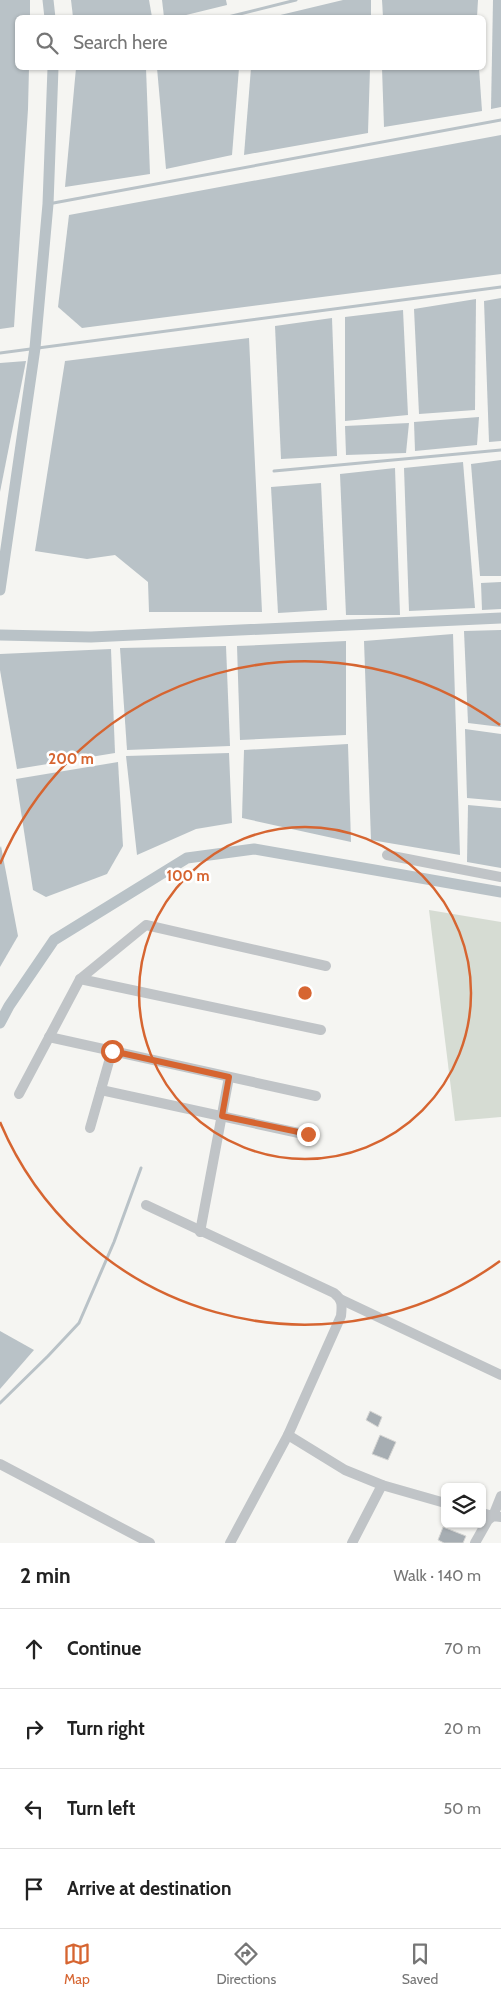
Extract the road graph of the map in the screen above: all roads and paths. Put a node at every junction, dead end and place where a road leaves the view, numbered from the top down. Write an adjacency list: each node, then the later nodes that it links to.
1 (387, 855): 2 (street)
2 (501, 877)
3 (326, 966): 4 (street)
4 (80, 979): 5 (street); 6 (street)
5 (321, 1030)
6 (49, 1037): 7 (street); 10 (street)
7 (112, 1051): 8 (street); 9 (street)
8 (229, 1077): 11 (street); 12 (street)
9 (101, 1090): 12 (street); 13 (street)
10 (20, 1094)
11 (316, 1096)
12 (222, 1116): 14 (street); 16 (street)
13 (90, 1128)
14 (308, 1134)
15 (146, 1205): 16 (street)
16 (200, 1232): 17 (street)
17 (340, 1299): 18 (street); 19 (street)
18 (501, 1375)
19 (288, 1435): 21 (street); 26 (street)
20 (0, 1464): 25 (street)
21 (382, 1485): 23 (street); 27 (street)
22 (501, 1496): 24 (street)
23 (441, 1502)
24 (497, 1517): 28 (street)
25 (150, 1543)
26 (230, 1543)
27 (352, 1543)
28 (474, 1543)

